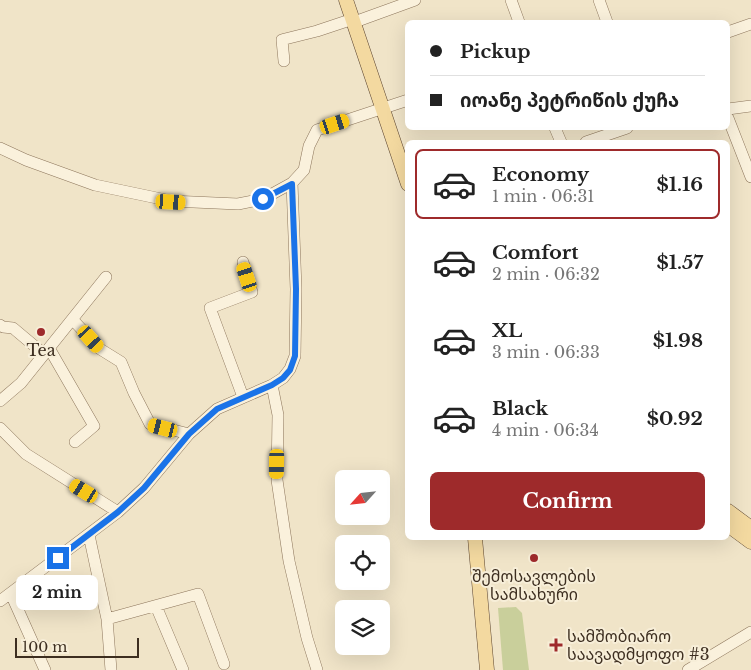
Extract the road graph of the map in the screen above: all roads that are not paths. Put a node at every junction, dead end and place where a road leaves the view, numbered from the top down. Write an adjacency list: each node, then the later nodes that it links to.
1 (346, 0): 6 (main road)
2 (354, 0): 6 (main road)
3 (415, 0): 6 (street)
4 (511, 0): 7 (street)
5 (599, 0): 8 (street)
6 (357, 20): 11 (street); 14 (main road)
7 (518, 20)
8 (606, 20)
9 (751, 24): 10 (street)
10 (730, 31)
11 (284, 61)
12 (405, 101): 14 (street)
13 (751, 106): 15 (street)
14 (386, 107): 20 (main road); 21 (main road); 23 (street)
15 (730, 109)
16 (730, 123): 22 (street)
17 (621, 130): 18 (street)
18 (592, 140)
19 (0, 148): 23 (street)
20 (405, 152)
21 (405, 174)
22 (751, 177)
23 (292, 184): 29 (street)
24 (243, 262): 30 (street)
25 (106, 277): 26 (street)
26 (73, 320): 28 (street); 33 (street)
27 (0, 325): 28 (street)
28 (47, 351): 31 (street); 34 (street)
29 (272, 385): 30 (street); 51 (street)
30 (243, 397): 33 (street)
31 (0, 401)
32 (0, 428): 35 (street)
33 (189, 434): 35 (street)
34 (75, 442)
35 (118, 512): 39 (street)
36 (730, 512): 38 (main road)
37 (730, 526): 41 (main road)
38 (751, 528)
39 (89, 535): 42 (street); 45 (street)
40 (476, 540): 52 (main road)
41 (751, 542)
42 (10, 594): 43 (street); 48 (street)
43 (0, 601)
44 (156, 606): 45 (street); 47 (street); 50 (street)
45 (107, 619): 49 (street)
46 (751, 632): 53 (street)
47 (224, 664)
48 (45, 670)
49 (110, 670)
50 (183, 670)
51 (317, 670)
52 (487, 670)
53 (688, 670)

